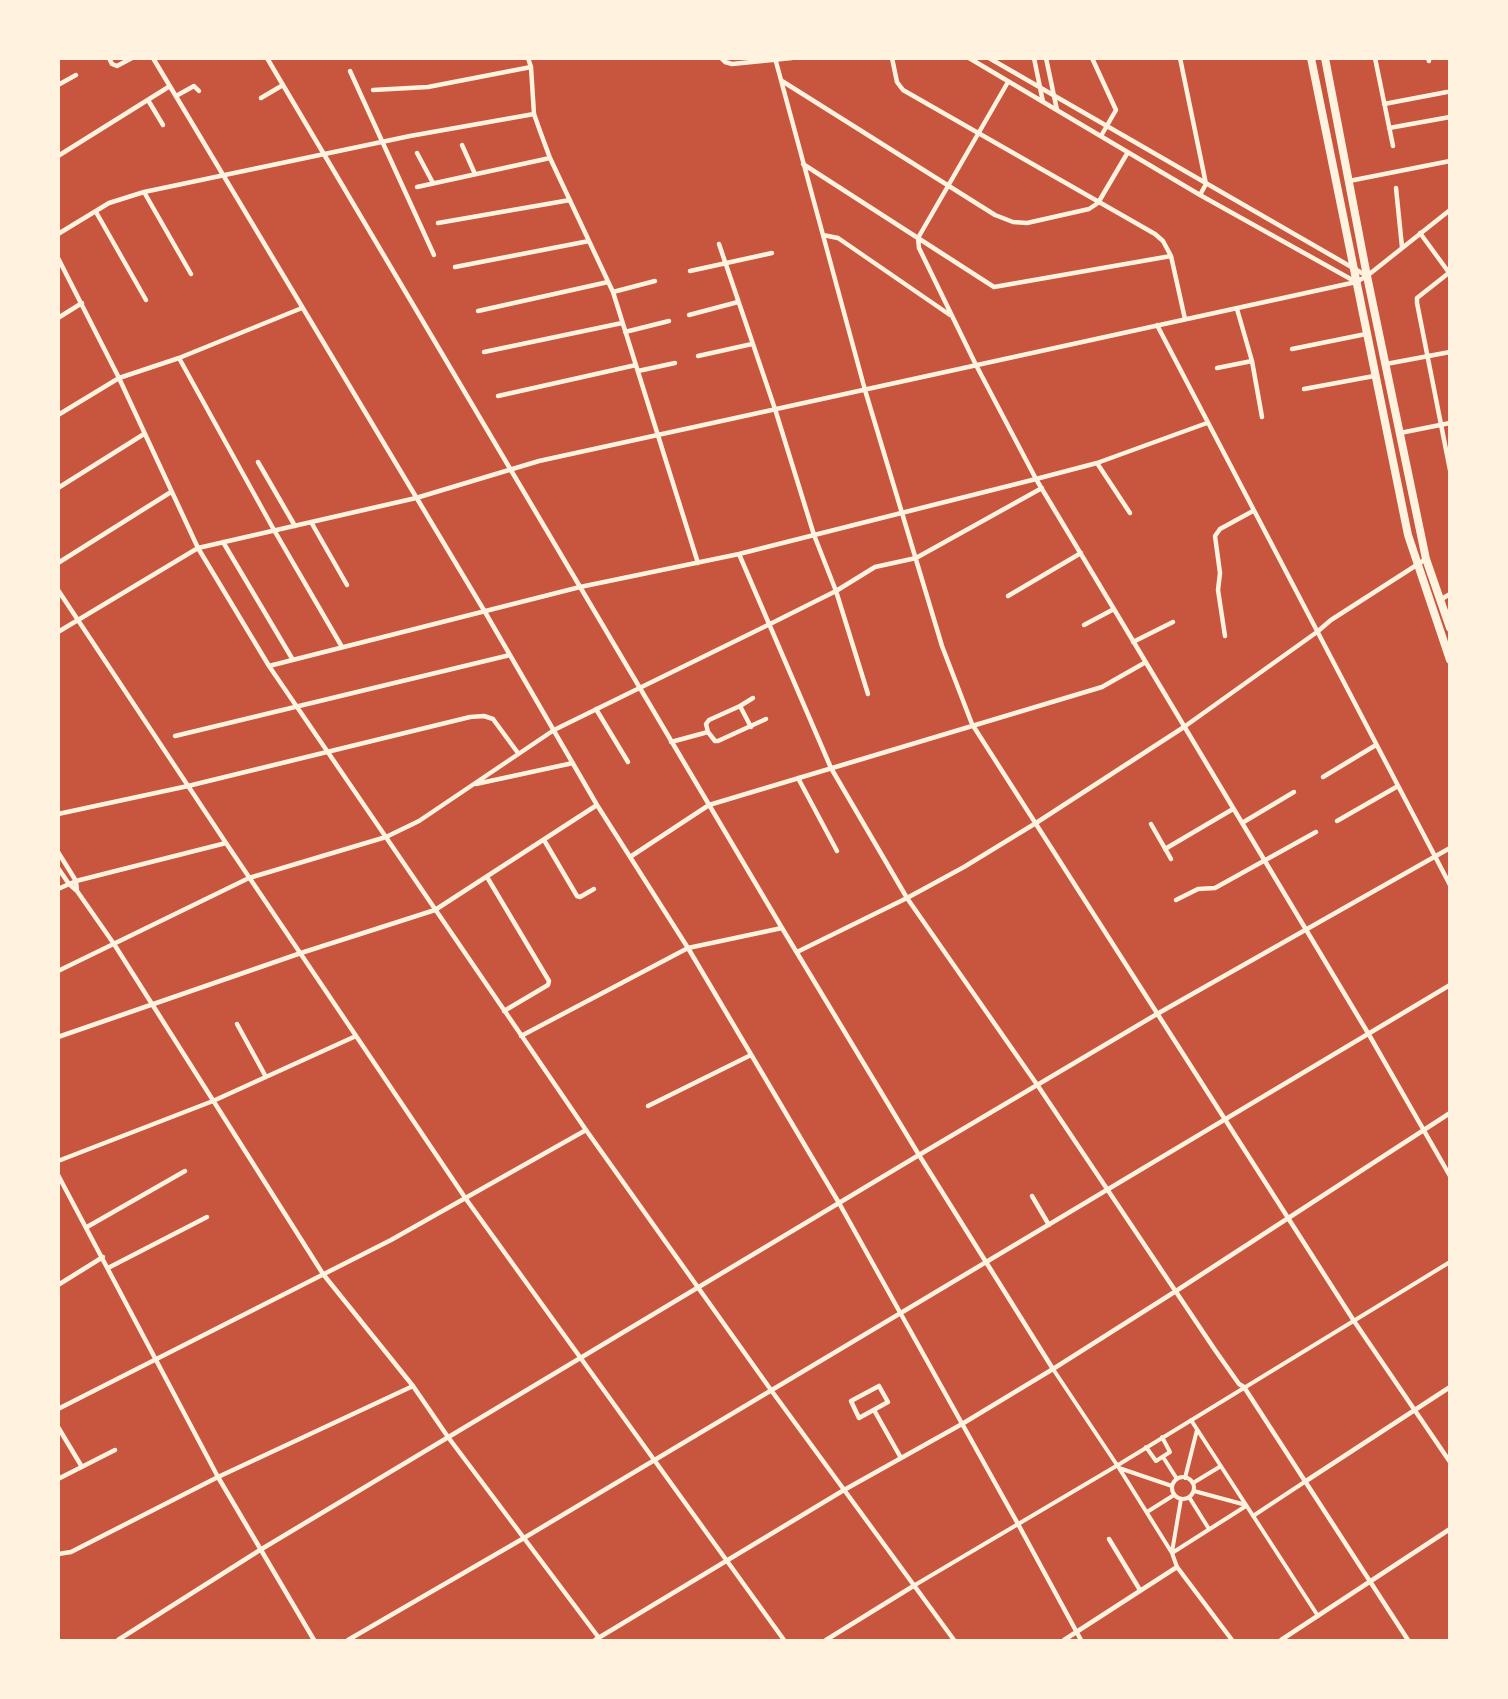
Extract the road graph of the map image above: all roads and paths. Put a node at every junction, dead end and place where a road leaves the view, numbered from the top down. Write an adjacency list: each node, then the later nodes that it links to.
1 (109, 58): 2 (street)
2 (132, 58)
3 (153, 58): 26 (street)
4 (267, 58): 25 (street)
5 (528, 58): 19 (street)
6 (792, 58): 18 (street)
7 (892, 58): 43 (street)
8 (969, 58): 23 (street)
9 (989, 58): 27 (street)
10 (1034, 58): 27 (street)
11 (1046, 58): 32 (street)
12 (1092, 58): 41 (street)
13 (1180, 58): 59 (street)
14 (1311, 58): 83 (main road)
15 (1325, 58): 57 (main road)
16 (1375, 58): 36 (street)
17 (723, 60): 18 (street)
18 (775, 60): 22 (street)
19 (531, 67): 28 (street); 38 (street)
20 (350, 71): 45 (street)
21 (76, 75): 24 (street)
22 (782, 81): 54 (street); 60 (street)
23 (1008, 82): 35 (street); 43 (street)
24 (58, 85)
25 (282, 85): 33 (street); 50 (street)
26 (170, 86): 31 (street); 34 (street)
27 (1040, 88): 32 (street); 35 (street)
28 (373, 90)
29 (199, 91): 31 (street)
30 (1447, 92): 36 (street)
31 (176, 96): 56 (street)
32 (1054, 96): 37 (street); 41 (street)
33 (261, 98)
34 (148, 100): 40 (street); 51 (street)
35 (1043, 102): 37 (street)
36 (1384, 104): 42 (street)
37 (1057, 110): 44 (street)
38 (534, 114): 45 (street); 52 (street)
39 (1449, 117): 42 (street)
40 (163, 125)
41 (1107, 127): 44 (street); 59 (street)
42 (1389, 128): 47 (street)
43 (977, 133): 60 (street); 66 (street)
44 (1101, 136): 48 (street)
45 (383, 142): 50 (street); 78 (street)
46 (462, 145): 55 (street)
47 (1393, 146)
48 (1128, 152): 64 (street); 66 (street)
49 (417, 153): 58 (street)
50 (324, 154): 56 (street); 137 (street)
51 (58, 156)
52 (550, 158): 55 (street); 65 (street)
53 (1449, 161): 57 (street)
54 (803, 164): 72 (street); 73 (street)
55 (475, 174): 58 (street)
56 (223, 176): 63 (street); 95 (street)
57 (1349, 182): 87 (main road)
58 (433, 183): 61 (street)
59 (1206, 184): 64 (street); 83 (street)
60 (948, 186): 66 (street); 73 (street)
61 (417, 187)
62 (1395, 188): 76 (street)
63 (144, 192): 68 (street); 86 (street)
64 (1200, 195): 90 (street)
65 (570, 200): 69 (street); 74 (street)
66 (1098, 202): 79 (street)
67 (1449, 210): 70 (street)
68 (96, 212): 71 (street); 92 (street)
69 (438, 223)
70 (1420, 233): 76 (street); 85 (street)
71 (58, 234)
72 (823, 235): 99 (street); 124 (street)
73 (918, 238): 79 (street); 99 (street)
74 (589, 241): 82 (street); 89 (street)
75 (719, 244): 81 (street)
76 (1402, 248): 87 (street)
77 (772, 253): 81 (street)
78 (434, 255)
79 (1171, 256): 101 (street)
80 (58, 258): 94 (street)
81 (724, 263): 84 (street); 93 (street)
82 (455, 267)
83 (1352, 267): 87 (street); 90 (main road)
84 (690, 271)
85 (1449, 273): 112 (street)
86 (191, 274)
87 (1367, 276): 90 (street); 116 (main road)
88 (655, 281): 91 (street)
89 (608, 282): 91 (street); 97 (street)
90 (1356, 282): 96 (street); 106 (main road)
91 (612, 292): 103 (street)
92 (146, 300)
93 (738, 302): 98 (street); 107 (street)
94 (82, 303): 100 (street); 122 (street)
95 (302, 308): 113 (street); 143 (street)
96 (1238, 309): 101 (street); 114 (street)
97 (477, 311)
98 (689, 315)
99 (952, 317): 118 (street)
100 (58, 318)
101 (1185, 319): 104 (street)
102 (669, 321): 105 (street)
103 (622, 322): 105 (street); 109 (street)
104 (1157, 325): 118 (street); 129 (street)
105 (625, 332): 117 (street)
106 (1366, 334): 108 (street); 121 (main road)
107 (752, 344): 111 (street); 126 (street)
108 (1292, 349)
109 (484, 352)
110 (1449, 352): 112 (street)
111 (698, 356)
112 (1426, 357): 116 (street); 131 (street)
113 (178, 358): 122 (street); 149 (street)
114 (1252, 361): 119 (street); 128 (street)
115 (675, 363): 120 (street)
116 (1386, 364): 132 (main road)
117 (636, 365): 120 (street); 125 (street)
118 (976, 365): 124 (street); 139 (street)
119 (1217, 368)
120 (638, 372): 134 (street)
121 (1374, 376): 123 (street); 159 (main road)
122 (119, 378): 127 (street); 133 (street)
123 (1304, 388)
124 (865, 390): 126 (street); 145 (street)
125 (498, 396)
126 (775, 409): 134 (street); 150 (street)
127 (58, 415)
128 (1262, 417)
129 (1208, 423): 136 (street); 144 (street)
130 (1449, 423): 131 (street)
131 (1440, 425): 132 (street); 138 (street)
132 (1400, 433): 156 (main road)
133 (144, 434): 140 (street); 142 (street)
134 (658, 435): 137 (street); 158 (street)
135 (258, 462): 148 (street)
136 (1097, 463): 139 (street); 146 (street)
137 (510, 469): 143 (street); 161 (street)
138 (1449, 470)
139 (1036, 479): 141 (street); 145 (street)
140 (58, 488)
141 (1042, 489): 153 (street); 155 (street)
142 (171, 492): 152 (street); 157 (street)
143 (416, 498): 147 (street); 168 (street)
144 (1253, 511): 175 (street); 176 (street)
145 (903, 513): 150 (street); 155 (street)
146 (1130, 513)
147 (311, 522): 148 (street); 160 (street)
148 (295, 526): 149 (street)
149 (274, 530): 151 (street); 178 (street)
150 (814, 535): 154 (street); 163 (street)
151 (223, 542): 152 (street); 180 (street)
152 (198, 548): 169 (street); 183 (street)
153 (1081, 553): 165 (street); 167 (street)
154 (739, 554): 158 (street); 171 (street)
155 (916, 558): 163 (street); 191 (street)
156 (1426, 559): 159 (street); 166 (main road)
157 (58, 563)
158 (698, 563): 161 (street)
159 (1417, 565): 175 (street); 181 (main road)
160 (347, 585)
161 (580, 588): 168 (street); 184 (street)
162 (58, 590): 169 (street)
163 (836, 591): 171 (street); 185 (street)
164 (1449, 594): 166 (street)
165 (1008, 596)
166 (1440, 600): 173 (main road)
167 (1114, 609): 172 (street); 177 (street)
168 (484, 612): 178 (street); 179 (street)
169 (78, 619): 174 (street); 207 (street)
170 (1173, 622): 177 (street)
171 (770, 624): 184 (street); 203 (street)
172 (1084, 625)
173 (1449, 628)
174 (58, 632)
175 (1317, 632): 193 (street); 198 (street)
176 (1225, 636)
177 (1133, 642): 182 (street)
178 (342, 647): 180 (street)
179 (510, 655): 187 (street); 194 (street)
180 (293, 660): 183 (street)
181 (1449, 660)
182 (1146, 662): 191 (street); 193 (street)
183 (269, 666): 187 (street)
184 (640, 688): 189 (street); 197 (street)
185 (868, 694)
186 (753, 698): 188 (street)
187 (296, 706): 196 (street); 199 (street)
188 (740, 706): 192 (street); 195 (street)
189 (596, 709): 194 (street); 201 (street)
190 (766, 719): 192 (street)
191 (972, 724): 203 (street); 216 (street)
192 (751, 727): 195 (street)
193 (1184, 727): 212 (street); 216 (street)
194 (554, 730): 200 (street); 202 (street)
195 (708, 732): 197 (street)
196 (175, 736)
197 (671, 742): 211 (street)
198 (1376, 745): 204 (street); 208 (street)
199 (327, 751): 200 (street); 207 (street); 219 (street)
200 (518, 753): 206 (street)
201 (628, 762)
202 (573, 764): 206 (street); 210 (street)
203 (831, 768): 205 (street); 239 (street)
204 (1323, 777)
205 (798, 778): 211 (street); 224 (street)
206 (473, 784): 219 (street)
207 (188, 786): 213 (street); 221 (street)
208 (1398, 786): 214 (street); 227 (street)
209 (1294, 792): 215 (street)
210 (597, 805): 220 (street); 226 (street)
211 (709, 805): 226 (street); 242 (street)
212 (1233, 809): 215 (street); 223 (street)
213 (58, 814)
214 (1336, 821)
215 (1242, 823): 229 (street)
216 (1036, 824): 239 (street); 252 (street)
217 (1150, 824): 223 (street)
218 (1316, 832): 229 (street)
219 (386, 837): 232 (street); 241 (street)
220 (544, 840): 231 (street); 237 (street)
221 (226, 843): 232 (street); 233 (street)
222 (1449, 848): 227 (street)
223 (1165, 849): 228 (street)
224 (837, 851)
225 (58, 852): 233 (street)
226 (630, 857): 245 (street)
227 (1435, 857): 235 (street); 243 (street)
228 (1171, 859)
229 (1265, 861): 240 (street); 243 (street)
230 (58, 868): 234 (street)
231 (487, 877): 241 (street); 251 (street)
232 (249, 878): 244 (street); 247 (street)
233 (76, 881): 234 (street); 238 (street)
234 (69, 884): 236 (street); 238 (street)
235 (1449, 885)
236 (58, 889)
237 (594, 889)
238 (77, 891): 244 (street)
239 (907, 898): 246 (street); 260 (street)
240 (1176, 900)
241 (435, 910): 247 (street); 251 (street)
242 (782, 928): 245 (street); 246 (street)
243 (1307, 930): 252 (street); 254 (street)
244 (114, 944): 248 (street); 250 (street)
245 (688, 948): 255 (street); 258 (street)
246 (797, 952): 267 (street)
247 (301, 953): 250 (street); 256 (street)
248 (58, 971)
249 (1449, 985): 254 (street)
250 (153, 1005): 257 (street); 261 (street)
251 (504, 1011): 255 (street)
252 (1157, 1014): 260 (street); 264 (street)
253 (237, 1024): 259 (street)
254 (1368, 1033): 264 (street); 266 (street)
255 (521, 1035): 265 (street)
256 (356, 1036): 259 (street); 274 (street)
257 (58, 1038)
258 (751, 1055): 262 (street); 275 (street)
259 (266, 1077): 261 (street)
260 (1038, 1086): 267 (street); 272 (street)
261 (213, 1101): 268 (street); 284 (street)
262 (648, 1106)
263 (1449, 1113): 266 (street)
264 (1224, 1119): 272 (street); 277 (street)
265 (586, 1130): 274 (street); 286 (street)
266 (1422, 1131): 271 (street); 277 (street)
267 (919, 1155): 275 (street); 281 (street)
268 (58, 1161)
269 (185, 1171): 279 (street)
270 (58, 1175): 279 (street)
271 (1449, 1176)
272 (1109, 1190): 278 (street); 287 (street)
273 (1032, 1196): 278 (street)
274 (466, 1199): 284 (street); 290 (street)
275 (839, 1203): 286 (street); 288 (street)
276 (207, 1217): 283 (street)
277 (1288, 1218): 287 (street); 289 (street)
278 (1049, 1225): 281 (street)
279 (87, 1227): 280 (street)
280 (103, 1257): 283 (street); 285 (street)
281 (986, 1262): 288 (street); 292 (street)
282 (1449, 1262): 289 (street)
283 (108, 1268): 291 (street)
284 (323, 1274): 291 (street); 293 (street)
285 (58, 1285)
286 (698, 1287): 290 (street); 296 (street)
287 (1176, 1292): 292 (street); 295 (street)
288 (900, 1313): 296 (street); 301 (street)
289 (1354, 1321): 295 (street); 299 (street)
290 (580, 1358): 304 (street); 310 (street)
291 (158, 1359): 297 (street); 315 (street)
292 (1053, 1369): 301 (street); 312 (street)
293 (413, 1386): 304 (street); 315 (street)
294 (1449, 1387): 299 (street)
295 (1244, 1388): 300 (street); 319 (street)
296 (771, 1390): 310 (street); 322 (street)
297 (58, 1409)
298 (874, 1410): 298 (street); 309 (street)
299 (1414, 1410): 311 (street); 319 (street)
300 (1191, 1420): 303 (street); 305 (street)
301 (963, 1424): 309 (street); 330 (street)
302 (58, 1426): 314 (street)
303 (1197, 1429): 313 (street); 316 (street)
304 (448, 1437): 333 (street); 335 (street)
305 (1162, 1437): 306 (street); 308 (street)
306 (1146, 1447): 308 (street); 312 (street)
307 (115, 1449): 314 (street)
308 (1163, 1456): 318 (street)
309 (901, 1458): 322 (street)
310 (654, 1460): 333 (street); 338 (street)
311 (1449, 1462)
312 (1118, 1466): 321 (street); 328 (street); 330 (street)
313 (1221, 1466): 320 (street); 327 (street)
314 (82, 1467): 317 (street)
315 (218, 1477): 335 (street); 337 (street)
316 (1185, 1478): 318 (street); 320 (street)
317 (58, 1479)
318 (1177, 1479): 321 (street)
319 (1306, 1481): 329 (street); 340 (street)
320 (1193, 1483): 323 (street)
321 (1172, 1486): 324 (street)
322 (844, 1490): 338 (street); 341 (street)
323 (1194, 1491): 325 (street); 327 (street)
324 (1174, 1495): 326 (street); 328 (street)
325 (1189, 1497): 326 (street); 331 (street)
326 (1181, 1499): 336 (street)
327 (1246, 1506): 329 (street); 331 (street)
328 (1147, 1512): 336 (street)
329 (1253, 1516): 343 (street)
330 (1018, 1524): 341 (street); 344 (street)
331 (1209, 1529): 336 (street)
332 (1449, 1529): 340 (street)
333 (524, 1538): 345 (street); 348 (street)
334 (1109, 1539): 342 (street)
335 (260, 1550): 346 (street); 347 (street)
336 (1172, 1552): 339 (street)
337 (58, 1554)
338 (726, 1560): 345 (street); 349 (street)
339 (1177, 1567): 342 (street); 354 (street)
340 (1370, 1582): 343 (street); 356 (street)
341 (915, 1586): 350 (street); 351 (street)
342 (1140, 1590): 344 (street)
343 (1318, 1616): 355 (street)
344 (1077, 1632): 352 (street); 353 (street)
345 (598, 1640)
346 (118, 1641)
347 (314, 1641)
348 (348, 1641)
349 (784, 1641)
350 (826, 1641)
351 (954, 1641)
352 (1064, 1641)
353 (1081, 1641)
354 (1232, 1641)
355 (1281, 1641)
356 (1408, 1641)

